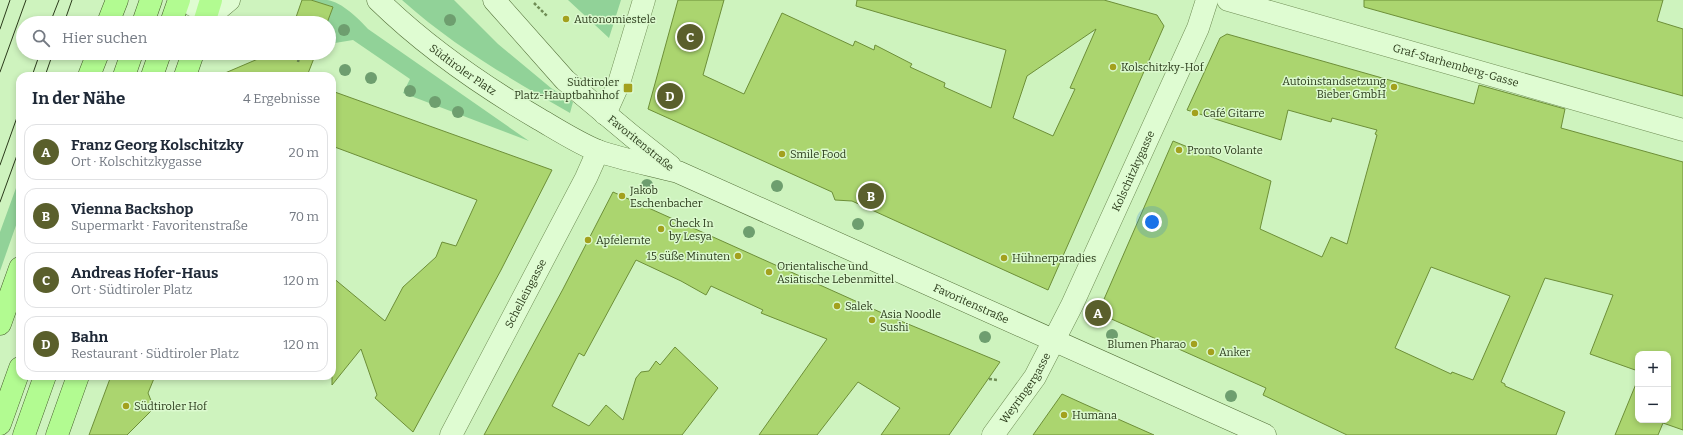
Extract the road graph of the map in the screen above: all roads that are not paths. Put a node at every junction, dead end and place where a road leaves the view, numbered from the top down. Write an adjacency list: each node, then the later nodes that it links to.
1 (117, 0): 12 (main road)
2 (151, 0): 13 (main road)
3 (179, 0): 14 (main road)
4 (210, 0): 15 (main road)
5 (229, 0): 16 (street)
6 (378, 0): 28 (street, Südtiroler Platz)
7 (486, 0): 17 (street)
8 (494, 0): 17 (street)
9 (644, 0): 26 (street)
10 (1207, 0): 32 (street, Kolschitzkygasse)
11 (1228, 0): 27 (street, Graf-Starhemberg-Gasse)
12 (111, 16)
13 (145, 16)
14 (173, 16)
15 (206, 16)
16 (211, 16)
17 (513, 23): 26 (street)
18 (95, 60): 22 (main road)
19 (130, 60): 23 (main road)
20 (158, 60): 24 (main road)
21 (191, 60): 25 (main road)
22 (91, 72)
23 (125, 72)
24 (153, 72)
25 (186, 72)
26 (605, 114): 29 (street, Favoritenstraße)
27 (1683, 130)
28 (598, 151): 29 (street, Favoritenstraße); 39 (street, Schelleingasse)
29 (678, 172): 32 (street, Favoritenstraße)
30 (16, 279): 31 (main road)
31 (0, 324)
32 (1053, 340): 40 (street, Weyringergasse); 41 (street, Favoritenstraße)
33 (16, 379): 36 (main road)
34 (44, 380): 37 (main road)
35 (77, 380): 38 (main road)
36 (0, 424)
37 (24, 435)
38 (57, 435)
39 (451, 435)
40 (993, 435)
41 (1265, 435)

